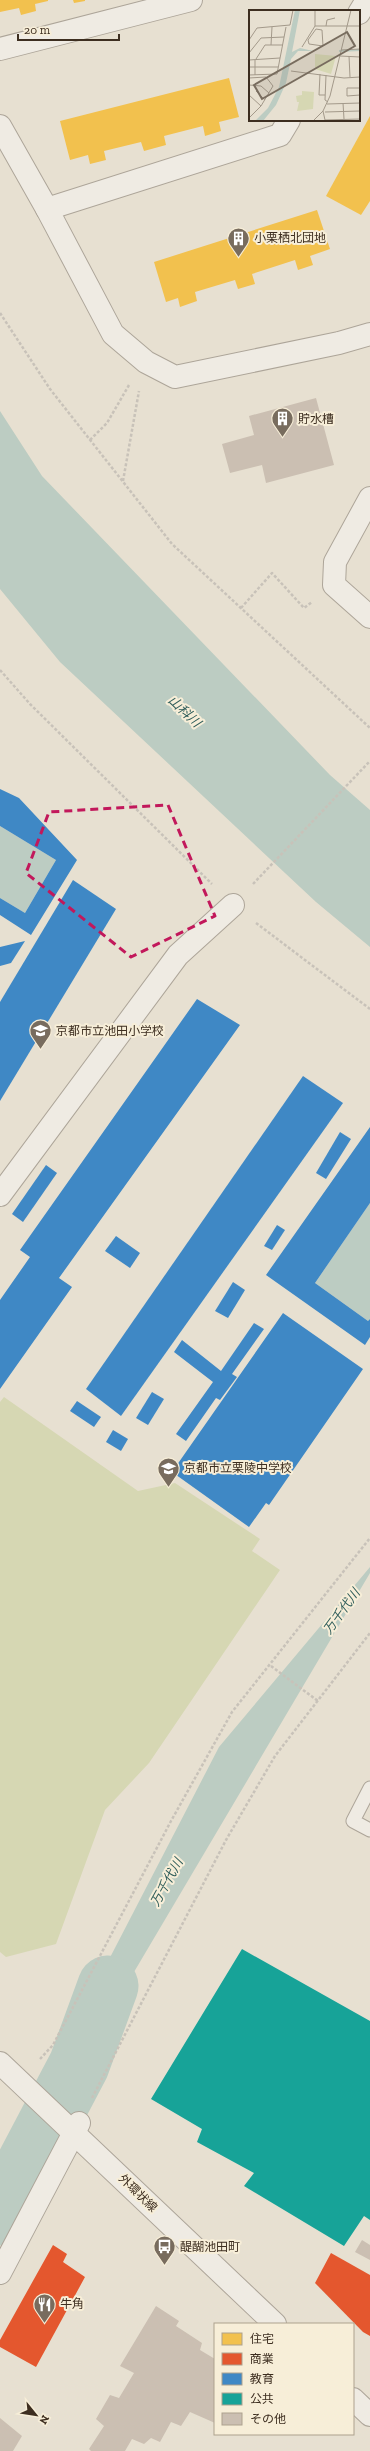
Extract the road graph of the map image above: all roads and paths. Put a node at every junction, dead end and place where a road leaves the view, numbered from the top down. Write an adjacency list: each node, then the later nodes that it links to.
1 (191, 0): 4 (street)
2 (367, 0): 3 (street)
3 (360, 11)
4 (0, 49)
5 (288, 121): 7 (street)
6 (0, 126): 7 (street)
7 (47, 209): 10 (street)
8 (0, 313): 12 (path)
9 (370, 334): 10 (street)
10 (146, 362): 13 (path)
11 (131, 382): 12 (path)
12 (90, 440): 13 (path)
13 (122, 481): 16 (path)
14 (370, 498): 15 (street)
15 (334, 585): 16 (path); 17 (street)
16 (241, 608): 19 (path)
17 (370, 617)
18 (0, 670): 22 (path)
19 (370, 728)
20 (370, 761): 21 (path)
21 (250, 886)
22 (233, 905): 23 (path); 24 (street)
23 (370, 1009)
24 (0, 1196)
25 (370, 1538): 27 (path)
26 (370, 1633): 28 (path)
27 (271, 1666): 28 (path); 31 (path)
28 (318, 1701): 33 (path)
29 (370, 1788): 30 (lane)
30 (370, 1830)
31 (40, 2059)
32 (0, 2063): 33 (street, 外環状線)
33 (75, 2129): 34 (street); 35 (street, 外環状線)
34 (0, 2273)
35 (274, 2323)
36 (354, 2399): 37 (street)
37 (370, 2415)

